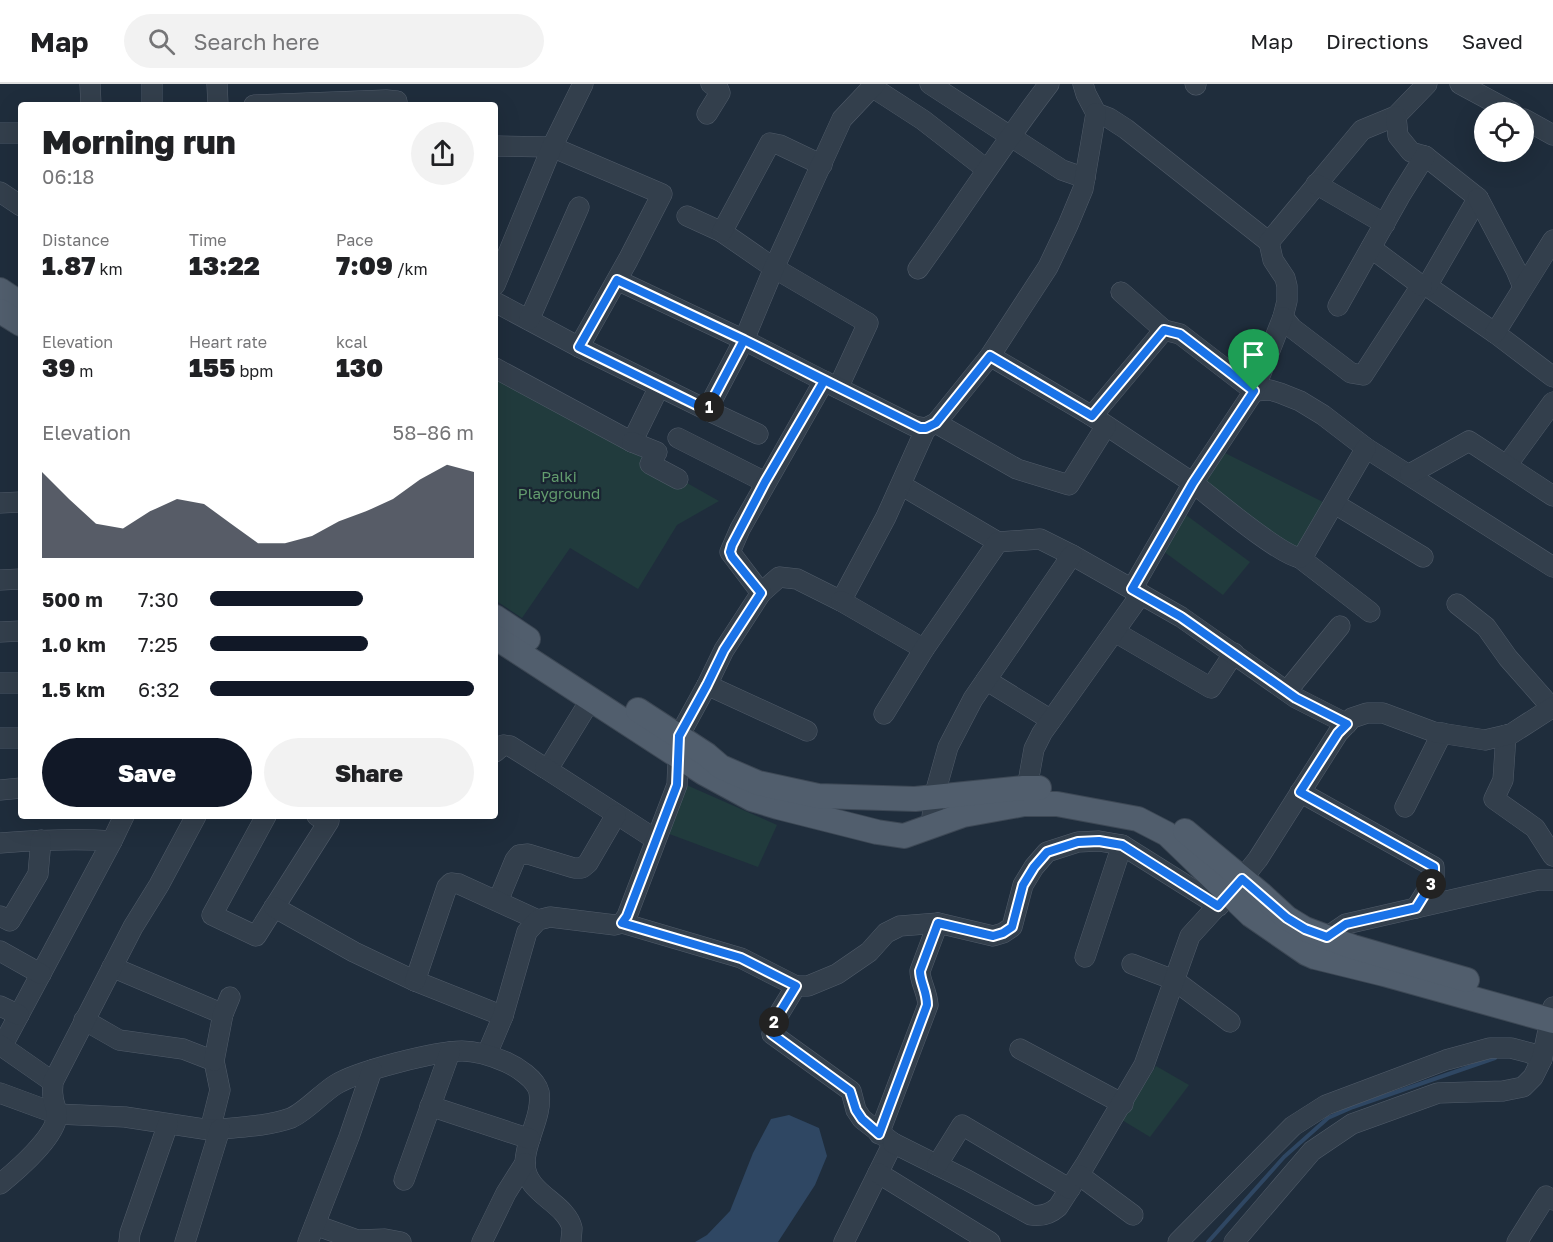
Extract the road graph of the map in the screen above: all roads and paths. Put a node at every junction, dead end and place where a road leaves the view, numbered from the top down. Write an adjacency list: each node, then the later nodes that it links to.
1 (90, 84): 14 (street)
2 (152, 84): 15 (street)
3 (217, 84): 16 (street)
4 (583, 84): 27 (street)
5 (711, 84): 19 (street)
6 (1049, 84): 25 (street)
7 (1102, 84): 13 (street)
8 (1427, 84): 20 (street)
9 (1460, 84): 18 (street)
10 (933, 85): 25 (street)
11 (874, 86): 29 (street); 30 (street)
12 (397, 97): 17 (street)
13 (1089, 98): 31 (street); 41 (street)
14 (91, 102)
15 (152, 102)
16 (218, 102)
17 (333, 102)
18 (1493, 102)
19 (707, 114)
20 (1396, 116): 28 (street); 32 (street)
21 (1534, 125): 24 (street)
22 (0, 133): 23 (street)
23 (18, 133)
24 (1553, 135)
25 (1011, 136): 30 (street); 31 (street)
26 (498, 146): 27 (street)
27 (552, 147): 45 (street); 46 (street)
28 (1425, 156): 34 (street); 38 (street)
29 (822, 165): 39 (street); 43 (street)
30 (986, 169): 44 (street)
31 (1085, 178): 60 (street)
32 (1316, 184): 38 (street); 41 (street)
33 (0, 192): 35 (street)
34 (1478, 198): 47 (street); 48 (street)
35 (18, 204)
36 (579, 207): 55 (street)
37 (687, 216): 39 (street)
38 (1385, 224): 42 (street)
39 (722, 232): 43 (street)
40 (1553, 240): 48 (street)
41 (1269, 242): 54 (street)
42 (1371, 248): 47 (street); 52 (street)
43 (774, 268): 58 (street); 63 (street)
44 (918, 268)
45 (498, 278)
46 (617, 280): 58 (street); 59 (street)
47 (1424, 286): 54 (street); 57 (street)
48 (1523, 286): 57 (street)
49 (0, 290): 53 (main road)
50 (1121, 292): 56 (street)
51 (498, 304): 55 (street)
52 (1338, 306)
53 (16, 315)
54 (1283, 317): 65 (street)
55 (529, 320): 59 (street)
56 (1164, 330): 65 (street); 68 (street)
57 (1495, 333): 62 (street)
58 (744, 340): 63 (street); 67 (street)
59 (579, 347): 64 (street)
60 (990, 356): 68 (street); 69 (street)
61 (498, 370): 72 (street)
62 (1553, 377)
63 (831, 384): 69 (street); 77 (street)
64 (659, 387): 67 (street); 72 (street)
65 (1254, 391): 73 (street); 78 (street)
66 (1553, 402): 74 (street)
67 (707, 410): 70 (street)
68 (1099, 421): 69 (street); 78 (street)
69 (931, 426): 79 (street)
70 (758, 434)
71 (678, 438): 77 (street)
72 (632, 442): 76 (street)
73 (1366, 448): 75 (street); 83 (street)
74 (1507, 465): 75 (street); 80 (street)
75 (1410, 474): 88 (street)
76 (678, 479)
77 (765, 482): 92 (street)
78 (1193, 483): 87 (street); 91 (street)
79 (902, 485): 84 (street); 93 (street)
80 (1553, 496)
81 (18, 502): 82 (street)
82 (0, 503)
83 (1335, 504): 86 (street); 87 (street)
84 (998, 542): 85 (street); 102 (street)
85 (1072, 555): 91 (street); 105 (street)
86 (1423, 557)
87 (1300, 558): 95 (street)
88 (1553, 567)
89 (18, 579): 90 (street)
90 (0, 580)
91 (1136, 591): 100 (street); 104 (street)
92 (761, 593): 93 (street); 108 (street)
93 (841, 601): 102 (street)
94 (1457, 604): 111 (street)
95 (1370, 612)
96 (498, 620): 103 (main road)
97 (1340, 626): 109 (street)
98 (18, 631): 99 (street)
99 (0, 632)
100 (1115, 632): 104 (street); 113 (street)
101 (498, 638): 103 (main road)
102 (924, 649): 112 (street)
103 (535, 653): 110 (main road); 121 (main road)
104 (1234, 653): 109 (street)
105 (986, 680): 113 (street); 127 (street)
106 (0, 683): 107 (street)
107 (18, 683)
108 (707, 685): 115 (street); 121 (street)
109 (1287, 691): 114 (street)
110 (591, 699): 121 (main road); 122 (street)
111 (1553, 707): 117 (street)
112 (884, 714)
113 (1051, 720): 124 (street)
114 (1347, 724): 116 (street); 126 (street)
115 (807, 731)
116 (1442, 733): 117 (street); 128 (street)
117 (1506, 735): 140 (street)
118 (0, 738): 119 (street)
119 (18, 738)
120 (498, 745): 122 (street)
121 (679, 746): 127 (main road); 134 (main road); 135 (street)
122 (545, 768): 129 (street)
123 (18, 788): 125 (street)
124 (1027, 788): 127 (main road); 142 (main road)
125 (0, 790)
126 (1300, 792): 142 (street); 145 (street)
127 (934, 797): 134 (street)
128 (1405, 807)
129 (616, 815): 135 (street); 143 (street)
130 (123, 819): 137 (street)
131 (194, 819): 154 (street)
132 (264, 819): 144 (street)
133 (324, 819): 144 (street)
134 (931, 828): 142 (main road)
135 (655, 839): 148 (street)
136 (41, 840): 137 (street); 138 (street); 146 (street)
137 (112, 841): 155 (street)
138 (0, 843)
139 (1122, 845): 142 (street); 149 (street); 152 (street)
140 (1553, 856)
141 (1553, 880): 145 (street)
142 (1230, 893): 150 (main road); 156 (street)
143 (498, 901): 147 (street); 157 (street)
144 (274, 907): 157 (street)
145 (1416, 908): 150 (street)
146 (0, 916)
147 (538, 920): 148 (street); 162 (street)
148 (622, 923): 158 (street)
149 (938, 923): 158 (street); 180 (street)
150 (1321, 947): 160 (main road)
151 (0, 951): 155 (street)
152 (1085, 957)
153 (1132, 964): 156 (street)
154 (112, 967): 163 (street); 170 (street)
155 (41, 974): 161 (street)
156 (1174, 980): 164 (street); 174 (street)
157 (416, 981): 162 (street)
158 (796, 986): 180 (street)
159 (0, 1006): 161 (street)
160 (1552, 1014): 169 (street)
161 (19, 1015): 165 (street)
162 (503, 1016): 168 (street)
163 (84, 1020): 170 (street); 172 (street)
164 (1230, 1022)
165 (0, 1044): 172 (street)
166 (1020, 1049): 174 (street)
167 (450, 1052): 168 (street); 171 (street); 175 (street)
168 (487, 1054): 179 (street)
169 (1542, 1059): 190 (street); 198 (street)
170 (214, 1061): 178 (street)
171 (372, 1070): 178 (street); 189 (street)
172 (53, 1082): 176 (street)
173 (0, 1094): 176 (street)
174 (1123, 1104): 185 (street)
175 (430, 1106): 179 (street); 184 (street)
176 (57, 1114): 177 (street); 186 (street)
177 (168, 1124): 178 (street); 191 (street)
178 (215, 1129): 192 (street)
179 (530, 1139): 181 (street)
180 (886, 1139): 182 (street); 183 (street)
181 (525, 1163): 194 (street); 195 (street)
182 (937, 1165): 185 (street); 185 (street)
183 (878, 1173): 196 (street); 197 (street)
184 (404, 1180)
185 (1075, 1182): 188 (street)
186 (0, 1184)
187 (1553, 1200): 199 (street)
188 (1133, 1215)
189 (312, 1234): 193 (street)
190 (1244, 1239)
191 (129, 1242)
192 (185, 1242)
193 (401, 1242)
194 (482, 1242)
195 (571, 1242)
196 (844, 1242)
197 (990, 1242)
198 (1178, 1242)
199 (1517, 1242)

